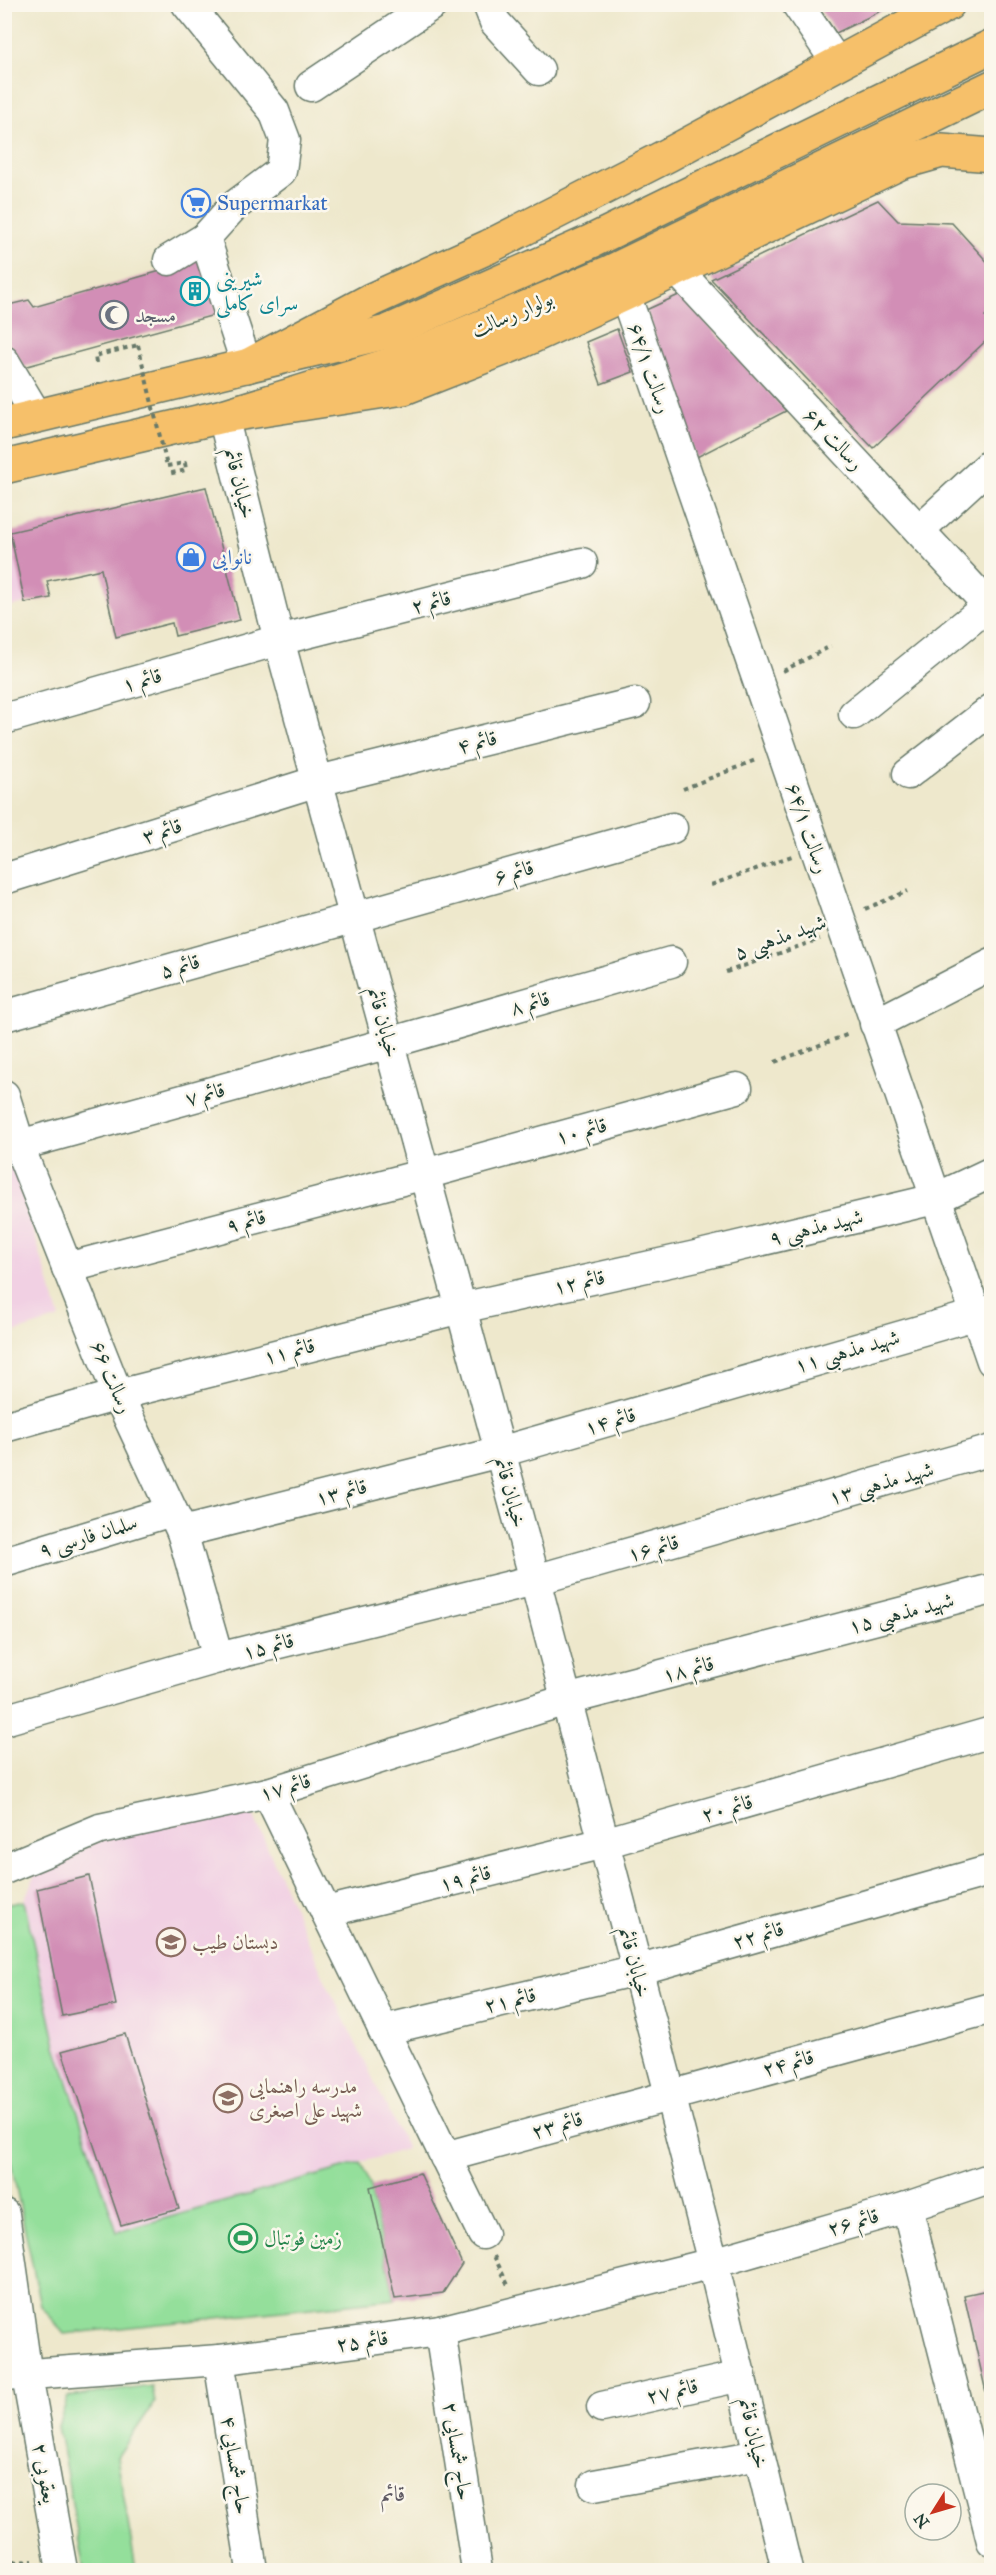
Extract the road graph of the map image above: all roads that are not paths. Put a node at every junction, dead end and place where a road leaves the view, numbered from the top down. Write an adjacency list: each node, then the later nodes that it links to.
1 (187, 4): 12 (street)
2 (433, 4): 9 (street)
3 (797, 4): 7 (street)
4 (948, 4): 7 (main road)
5 (498, 10): 8 (street)
6 (992, 46): 17 (main road, بولوار رسالت)
7 (837, 63): 17 (main road)
8 (539, 70)
9 (311, 86)
10 (992, 87): 19 (main road, بولوار رسالت)
11 (992, 155): 14 (main road)
12 (205, 238): 13 (street); 17 (street)
13 (169, 260)
14 (677, 270): 15 (main road); 23 (street, رسالت ۶۲)
15 (625, 294): 19 (main road); 39 (street, رسالت ۶۴/۱)
16 (4, 361): 18 (street)
17 (247, 366): 18 (main road, بولوار رسالت)
18 (37, 416): 20 (main road, بولوار رسالت)
19 (223, 416): 22 (main road, بولوار رسالت); 26 (street, خیابان قائم)
20 (4, 424)
21 (992, 462): 23 (street)
22 (4, 467)
23 (919, 530): 25 (street, رسالت ۶۲)
24 (582, 563): 26 (street, قائم ۲)
25 (988, 599): 29 (street)
26 (279, 640): 30 (street, قائم ۱); 32 (street, خیابان قائم)
27 (635, 703): 32 (street, قائم ۴)
28 (992, 709): 31 (street)
29 (854, 714)
30 (4, 719)
31 (909, 774)
32 (318, 781): 34 (street, قائم ۳); 35 (street, خیابان قائم)
33 (672, 828): 35 (street, قائم ۶)
34 (4, 879)
35 (355, 917): 38 (street, قائم ۵); 40 (street, خیابان قائم)
36 (671, 962): 40 (street, قائم ۸)
37 (992, 964): 39 (street)
38 (4, 1016)
39 (875, 1024): 46 (street, رسالت ۶۴/۱)
40 (389, 1043): 43 (street, قائم ۷); 45 (street, خیابان قائم)
41 (737, 1088): 45 (street, قائم ۱۰)
42 (4, 1095): 43 (street, رسالت ۶۶)
43 (20, 1145): 48 (street, رسالت ۶۶)
44 (992, 1172): 46 (street, شهید مذهبی ۹)
45 (425, 1174): 48 (street, قائم ۹); 49 (street, خیابان قائم)
46 (935, 1199): 47 (street, شهید مذهبی ۹); 50 (street, رسالت ۶۴/۱)
47 (696, 1256): 49 (street, قائم ۱۲)
48 (67, 1268): 53 (street, رسالت ۶۶)
49 (461, 1308): 53 (street, قائم ۱۱); 56 (street, خیابان قائم)
50 (983, 1312): 51 (street, رسالت ۶۴/۱); 52 (street, شهید مذهبی ۱۱)
51 (992, 1361)
52 (719, 1389): 56 (street, قائم ۱۴)
53 (118, 1395): 54 (street, قائم ۱۱); 58 (street, رسالت ۶۶)
54 (4, 1427)
55 (992, 1450): 57 (street, شهید مذهبی ۱۳)
56 (500, 1452): 58 (street, قائم ۱۳); 60 (street, خیابان قائم)
57 (771, 1515): 60 (street, قائم ۱۶)
58 (177, 1522): 59 (street, سلمان فارسی ۹); 63 (street, رسالت ۶۶)
59 (4, 1562)
60 (535, 1580): 63 (street, قائم ۱۵); 64 (street, خیابان قائم)
61 (992, 1589): 62 (street, شهید مذهبی ۱۵)
62 (810, 1637): 64 (street, قائم ۱۸)
63 (218, 1658): 65 (street, قائم ۱۵)
64 (566, 1700): 67 (street, قائم ۱۷); 68 (street, خیابان قائم)
65 (4, 1720)
66 (992, 1732): 68 (street, قائم ۲۰)
67 (268, 1793): 69 (street, قائم ۱۷); 71 (street)
68 (604, 1844): 71 (street, قائم ۱۹); 72 (street, خیابان قائم)
69 (4, 1869)
70 (992, 1870): 72 (street, قائم ۲۲)
71 (326, 1912): 74 (street)
72 (637, 1970): 74 (street, قائم ۲۱); 75 (street, خیابان قائم)
73 (992, 2008): 75 (street, قائم ۲۴)
74 (383, 2030): 76 (street)
75 (670, 2094): 76 (street, قائم ۲۳); 81 (street, خیابان قائم)
76 (445, 2157): 80 (street)
77 (992, 2178): 78 (street, قائم ۲۶)
78 (907, 2207): 81 (street, قائم ۲۶); 89 (street)
79 (4, 2214): 84 (street, یعقوبی ۲)
80 (483, 2234)
81 (713, 2263): 82 (street, قائم ۲۵); 85 (street, خیابان قائم)
82 (440, 2331): 83 (street, قائم ۲۵); 92 (street, حاج شمسایی ۲)
83 (219, 2360): 84 (street, قائم ۲۵); 91 (street, حاج شمسایی ۴)
84 (16, 2376): 90 (street, یعقوبی ۲)
85 (741, 2376): 86 (street, قائم ۲۷); 87 (street, خیابان قائم)
86 (602, 2407)
87 (759, 2455): 88 (street); 93 (street, خیابان قائم)
88 (594, 2485)
89 (992, 2541)
90 (62, 2571)
91 (252, 2571)
92 (477, 2571)
93 (787, 2571)

